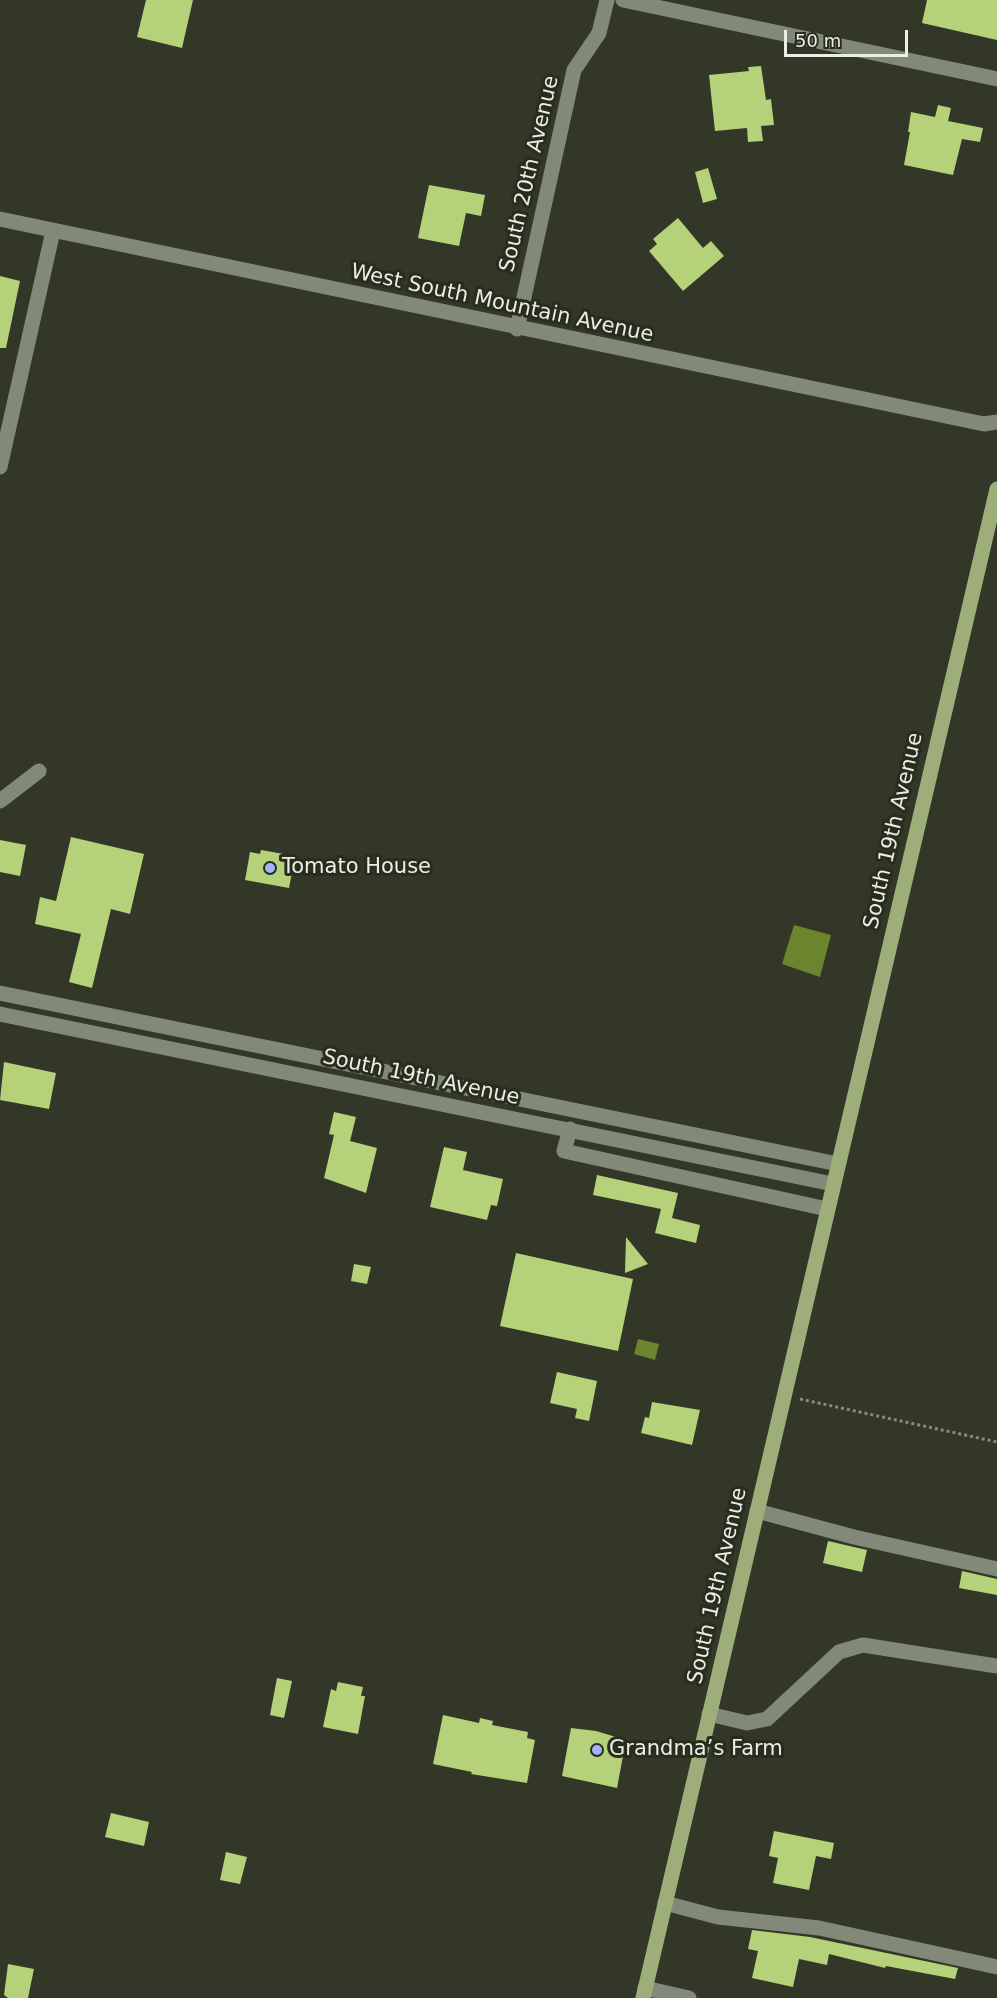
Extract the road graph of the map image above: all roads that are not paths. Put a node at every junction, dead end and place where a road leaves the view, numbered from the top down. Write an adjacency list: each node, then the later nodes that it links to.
1 (607, 0): 6 (street, South 20th Avenue)
2 (623, 0): 3 (street)
3 (997, 79)
4 (0, 219): 5 (street, West South Mountain Avenue)
5 (53, 231): 6 (street, West South Mountain Avenue); 8 (street)
6 (517, 328): 7 (street, West South Mountain Avenue)
7 (997, 422)
8 (0, 467)
9 (997, 489): 15 (main road, South 19th Avenue)
10 (39, 771): 11 (street)
11 (0, 801)
12 (0, 993): 15 (street)
13 (0, 1014): 14 (street, South 19th Avenue)
14 (570, 1130): 16 (street, South 19th Avenue); 17 (street)
15 (838, 1164): 16 (main road, South 19th Avenue)
16 (833, 1184): 17 (main road, South 19th Avenue)
17 (827, 1209): 18 (main road, South 19th Avenue)
18 (757, 1511): 19 (street); 21 (main road, South 19th Avenue)
19 (997, 1569)
20 (997, 1666): 21 (street)
21 (709, 1714): 22 (main road, South 19th Avenue)
22 (665, 1903): 23 (street); 24 (main road, South 19th Avenue)
23 (997, 1967)
24 (644, 1993): 25 (street)
25 (689, 1998)

